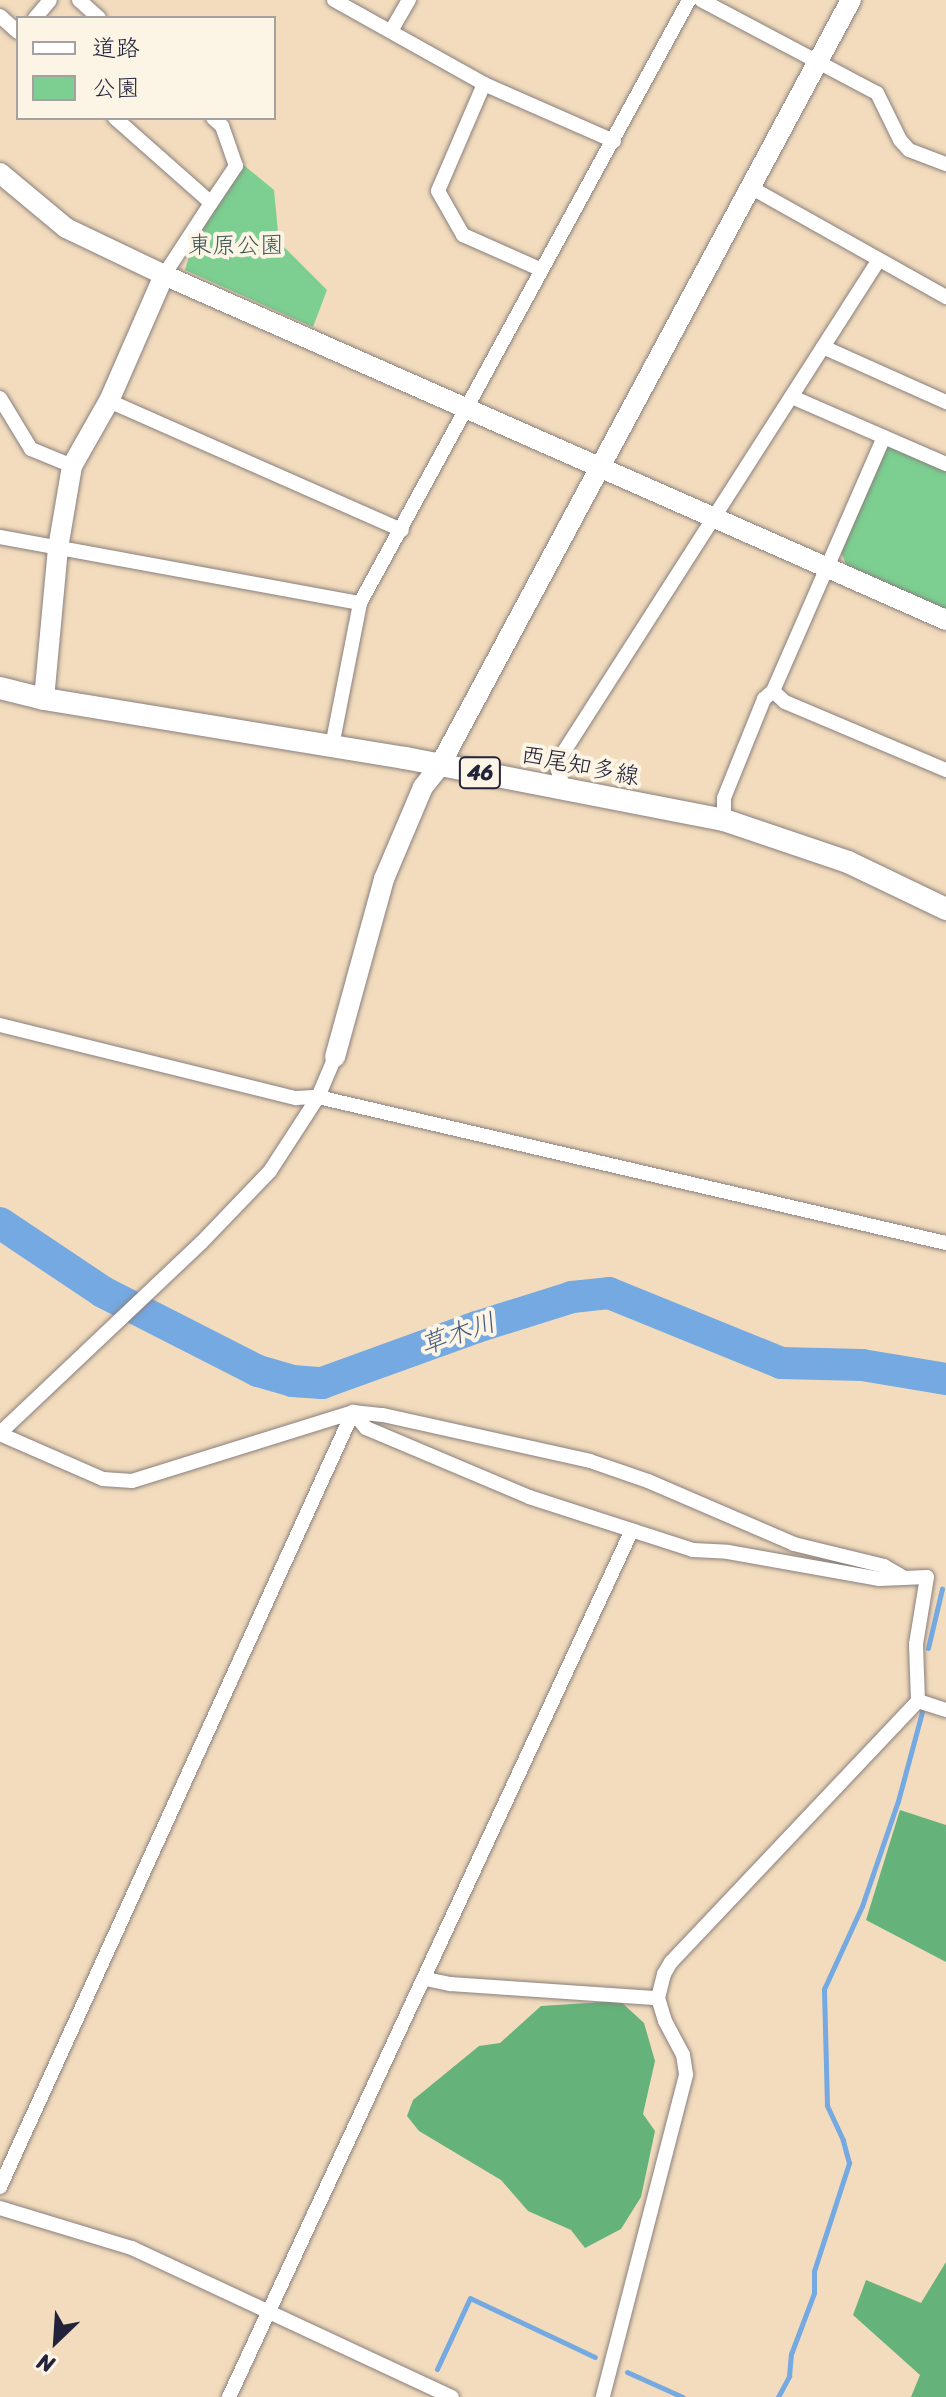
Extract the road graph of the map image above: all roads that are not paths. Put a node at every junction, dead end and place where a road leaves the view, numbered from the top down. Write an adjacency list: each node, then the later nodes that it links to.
1 (50, 0): 9 (street)
2 (79, 0): 10 (street)
3 (334, 0): 12 (street)
4 (409, 0): 12 (street)
5 (689, 0): 17 (street)
6 (701, 0): 13 (street)
7 (851, 0): 13 (street)
8 (0, 16): 11 (street)
9 (37, 16)
10 (97, 16)
11 (16, 30)
12 (391, 31): 14 (street)
13 (818, 62): 18 (street); 20 (street)
14 (484, 84): 17 (street); 23 (street)
15 (117, 120): 21 (street)
16 (215, 120): 21 (street)
17 (614, 141): 23 (street)
18 (946, 164)
19 (0, 173): 24 (street)
20 (750, 187): 22 (street); 35 (street)
21 (211, 203): 24 (street)
22 (878, 261): 25 (street); 26 (street)
23 (542, 270): 31 (street)
24 (164, 275): 29 (street); 31 (street)
25 (946, 297)
26 (823, 347): 27 (street); 30 (street)
27 (792, 397): 32 (street); 36 (street)
28 (0, 398): 34 (street)
29 (109, 401): 34 (street); 37 (street)
30 (946, 402)
31 (468, 410): 35 (street); 37 (street)
32 (884, 437): 33 (street); 40 (street)
33 (946, 464)
34 (72, 466): 39 (street)
35 (599, 466): 36 (street); 47 (street)
36 (715, 516): 40 (street); 49 (street)
37 (402, 530): 41 (street)
38 (0, 537): 39 (street)
39 (58, 548): 41 (street); 45 (street)
40 (825, 568): 42 (street); 44 (street)
41 (360, 603): 46 (street)
42 (946, 620)
43 (0, 688): 45 (main road, 西尾知多線 / 46)
44 (773, 691): 48 (street); 50 (street)
45 (44, 699): 46 (main road, 西尾知多線 / 46)
46 (332, 746): 47 (main road, 西尾知多線 / 46)
47 (439, 767): 49 (main road, 西尾知多線 / 46); 53 (street)
48 (946, 770)
49 (564, 789): 50 (main road, 西尾知多線 / 46)
50 (724, 820): 51 (main road, 西尾知多線 / 46)
51 (946, 909)
52 (0, 1025): 54 (street)
53 (335, 1057): 54 (street)
54 (318, 1097): 55 (street); 57 (street)
55 (946, 1243)
56 (353, 1412): 57 (street); 58 (street); 59 (street); 64 (street)
57 (0, 1434)
58 (632, 1530): 59 (street); 62 (street)
59 (903, 1577): 60 (street)
60 (918, 1701): 61 (street); 63 (street)
61 (946, 1710)
62 (426, 1979): 63 (street); 66 (street)
63 (658, 1998): 69 (street)
64 (0, 2187)
65 (0, 2208): 66 (street)
66 (268, 2312): 67 (street); 68 (street)
67 (229, 2397)
68 (452, 2397)
69 (603, 2397)

